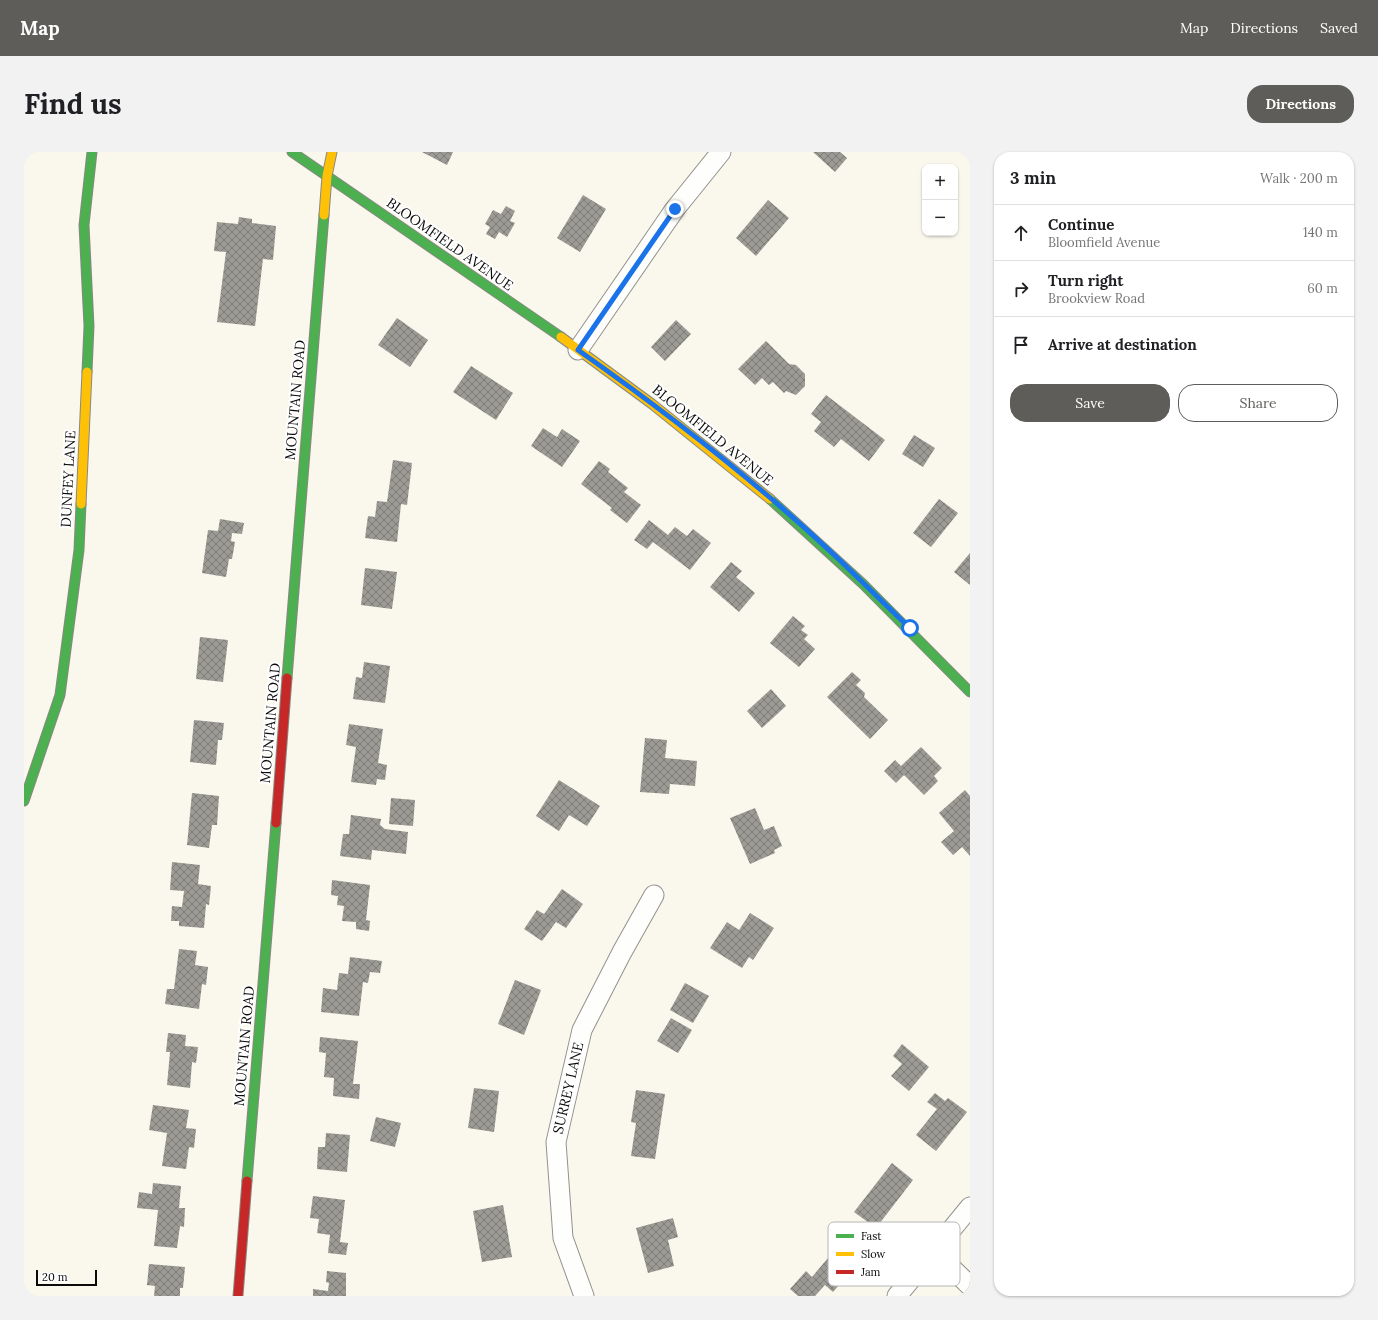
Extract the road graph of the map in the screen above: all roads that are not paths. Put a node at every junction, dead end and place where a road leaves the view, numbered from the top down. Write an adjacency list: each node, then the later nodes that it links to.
1 (92, 152): 8 (street, DUNFEY LANE)
2 (292, 152): 5 (street, BLOOMFIELD AVENUE)
3 (332, 152): 5 (street, MOUNTAIN ROAD)
4 (721, 152): 6 (street)
5 (327, 176): 6 (street, BLOOMFIELD AVENUE); 15 (street, MOUNTAIN ROAD)
6 (578, 350): 7 (street, BLOOMFIELD AVENUE)
7 (970, 692)
8 (24, 801)
9 (654, 895): 16 (street, SURREY LANE)
10 (970, 1207): 11 (street)
11 (958, 1222)
12 (960, 1276): 14 (street)
13 (906, 1286): 17 (street)
14 (970, 1286)
15 (238, 1296)
16 (584, 1296)
17 (897, 1296)

